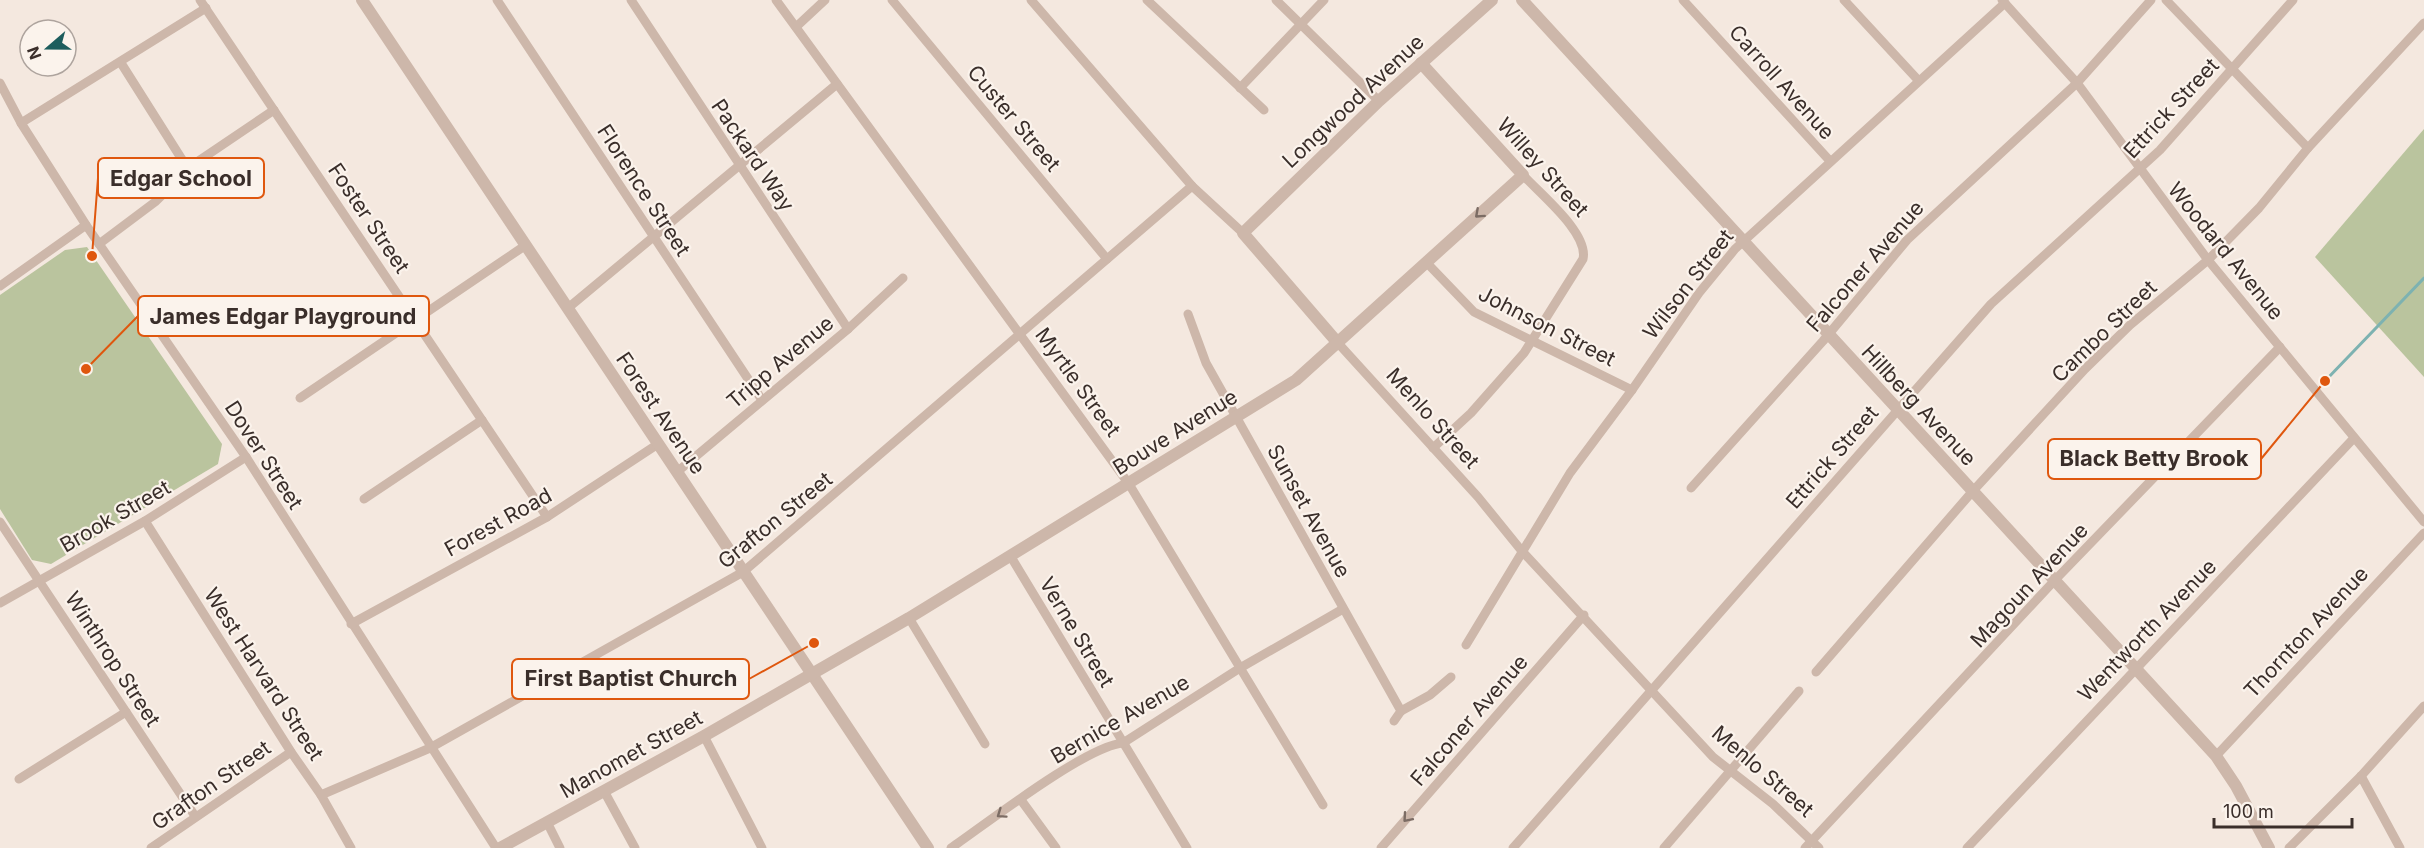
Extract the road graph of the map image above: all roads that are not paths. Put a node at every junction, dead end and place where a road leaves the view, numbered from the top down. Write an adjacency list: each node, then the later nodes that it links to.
1 (362, 0): 47 (street, Forest Avenue)
2 (497, 0): 44 (street, Florence Street)
3 (631, 0): 37 (street, Packard Way)
4 (777, 0): 22 (street, Myrtle Street)
5 (825, 0): 22 (street)
6 (892, 0): 48 (street, Custer Street)
7 (1031, 0): 41 (street, Menlo Street)
8 (1148, 0): 30 (street)
9 (1276, 0): 20 (street)
10 (1324, 0): 20 (street)
11 (1492, 0): 24 (street, Longwood Avenue)
12 (1522, 0): 45 (street, Hillberg Avenue)
13 (1683, 0): 36 (street, Carroll Avenue)
14 (1844, 0): 26 (street)
15 (2151, 0): 28 (street, Falconer Avenue)
16 (2166, 0): 25 (street)
17 (2293, 0): 25 (street, Ettrick Street)
18 (2003, 1): 26 (street, Wilson Street); 28 (street, Woodard Avenue)
19 (203, 4): 23 (street); 33 (street, Foster Street)
20 (1300, 23): 30 (street); 31 (street)
21 (2424, 23): 35 (street, Cambo Street)
22 (796, 27): 29 (street, Myrtle Street)
23 (121, 63): 34 (street); 38 (street)
24 (1421, 63): 31 (street, Longwood Avenue); 40 (street, Willey Street)
25 (2232, 69): 35 (street); 39 (street, Ettrick Street)
26 (1918, 80): 36 (street, Wilson Street)
27 (0, 83): 34 (street, Dover Street)
28 (2077, 83): 39 (street, Woodard Avenue); 58 (street, Falconer Avenue)
29 (837, 84): 37 (street); 57 (street, Myrtle Street)
30 (1240, 88): 32 (street)
31 (1380, 101): 43 (street, Longwood Avenue)
32 (1264, 110)
33 (274, 111): 38 (street); 55 (street, Foster Street)
34 (21, 123): 42 (street, Dover Street)
35 (2308, 148): 49 (street, Cambo Street)
36 (1830, 161): 45 (street, Wilson Street)
37 (739, 164): 44 (street); 56 (street, Packard Way)
38 (188, 169): 46 (street)
39 (2139, 170): 49 (street, Woodard Avenue); 65 (street, Ettrick Street)
40 (1522, 175): 50 (street, Bouve Avenue, one-way to 50); 59 (street, Willey Street)
41 (1192, 186): 43 (street, Menlo Street); 48 (street, Grafton Street)
42 (86, 225): 46 (street, Dover Street); 52 (street)
43 (1243, 233): 60 (street, Menlo Street)
44 (654, 237): 53 (street); 64 (street, Florence Street)
45 (1742, 241): 58 (street, Hillberg Avenue); 62 (street, Wilson Street)
46 (99, 244): 71 (street, Dover Street)
47 (526, 245): 53 (street, Forest Avenue); 55 (street)
48 (1107, 259): 57 (street, Grafton Street)
49 (2208, 260): 61 (street, Woodard Avenue); 75 (street, Cambo Street)
50 (1426, 262): 59 (street, Johnson Street); 60 (street, Bouve Avenue)
51 (903, 278): 56 (street, Tripp Avenue)
52 (0, 286)
53 (568, 308): 69 (street, Forest Avenue)
54 (1188, 314): 66 (street, Sunset Avenue)
55 (416, 320): 63 (street); 67 (street, Foster Street)
56 (848, 328): 64 (street, Tripp Avenue)
57 (1022, 334): 73 (street, Myrtle Street); 84 (street, Grafton Street)
58 (1828, 335): 65 (street, Hillberg Avenue); 74 (street, Falconer Avenue)
59 (1534, 340): 62 (street, Johnson Street); 70 (street)
60 (1337, 342): 66 (street, Bouve Avenue); 70 (street, Menlo Street)
61 (2280, 347): 68 (street, Woodard Avenue); 86 (street, Magoun Avenue)
62 (1632, 390): 82 (street, Wilson Street)
63 (300, 399)
64 (762, 400): 72 (street, Tripp Avenue)
65 (1897, 409): 75 (street, Hillberg Avenue); 98 (street, Ettrick Street)
66 (1236, 418): 73 (street, Bouve Avenue); 88 (street, Sunset Avenue)
67 (482, 420): 76 (street); 77 (street, Foster Street)
68 (2354, 438): 80 (street, Woodard Avenue); 94 (street, Wentworth Avenue)
69 (658, 444): 72 (street, Forest Avenue); 77 (street, Forest Road)
70 (1433, 448): 82 (street, Menlo Street)
71 (246, 457): 78 (street, Brook Street); 91 (street, Dover Street)
72 (677, 472): 84 (street, Forest Avenue)
73 (1129, 484): 83 (street, Bouve Avenue); 93 (street, Myrtle Street)
74 (1691, 488)
75 (1972, 492): 86 (street, Hillberg Avenue); 95 (street, Cambo Street)
76 (363, 499)
77 (547, 517): 91 (street, Forest Road)
78 (145, 521): 85 (street, Brook Street); 108 (street, West Harvard Street)
79 (0, 522): 85 (street, Winthrop Street)
80 (2424, 522)
81 (2424, 533): 109 (street, Thornton Avenue)
82 (1521, 550): 89 (street, Menlo Street); 92 (street, Wilson Street)
83 (1011, 557): 90 (street, Bouve Avenue); 105 (street, Verne Street)
84 (743, 572): 96 (street, Forest Avenue); 107 (street, Grafton Street)
85 (40, 580): 87 (street, Brook Street); 102 (street, Winthrop Street)
86 (2055, 580): 94 (street, Hillberg Avenue); 119 (street, Magoun Avenue)
87 (0, 603)
88 (1343, 609): 93 (street, Bernice Avenue); 101 (street, Sunset Avenue)
89 (1584, 615): 98 (street, Menlo Street); 130 (street, Falconer Avenue, one-way to 130)
90 (909, 618): 96 (street, Bouve Avenue); 106 (street)
91 (351, 624): 107 (street, Dover Street)
92 (1466, 645)
93 (1240, 668): 105 (street, Bernice Avenue); 116 (street, Myrtle Street)
94 (2134, 668): 109 (street, Hillberg Avenue); 134 (street, Wentworth Avenue)
95 (1816, 672)
96 (812, 675): 104 (street, Manomet Street); 126 (street, Forest Avenue)
97 (1451, 677): 101 (street)
98 (1652, 690): 110 (street, Menlo Street); 131 (street, Ettrick Street)
99 (1800, 691): 110 (street)
100 (2424, 706): 111 (street)
101 (1401, 711): 103 (street)
102 (126, 712): 112 (street); 117 (street, Winthrop Street)
103 (1394, 722)
104 (704, 736): 113 (street, Manomet Street); 125 (street)
105 (1123, 743): 115 (street, Bernice Avenue); 129 (street, Verne Street)
106 (985, 744)
107 (430, 748): 114 (street, Grafton Street); 122 (street, Dover Street)
108 (291, 752): 114 (street, West Harvard Street); 117 (street, Grafton Street)
109 (2216, 756): 135 (street, Hillberg Avenue)
110 (1729, 771): 119 (street, Menlo Street); 132 (street)
111 (2361, 776): 136 (street); 137 (street)
112 (19, 778)
113 (604, 791): 118 (street, Manomet Street); 124 (street)
114 (321, 795): 121 (street, West Harvard Street)
115 (1021, 800): 127 (street, Bernice Avenue, one-way to 127); 128 (street)
116 (1323, 805)
117 (195, 816): 120 (street, Grafton Street)
118 (547, 822): 122 (street, Manomet Street); 123 (street)
119 (1808, 844): 133 (street, Menlo Street)
120 (151, 848)
121 (351, 848)
122 (498, 848)
123 (560, 848)
124 (635, 848)
125 (762, 848)
126 (928, 848)
127 (951, 848)
128 (1056, 848)
129 (1187, 848)
130 (1381, 848)
131 (1514, 848)
132 (1664, 848)
133 (1819, 848)
134 (1967, 848)
135 (2269, 848)
136 (2289, 848)
137 (2400, 848)

